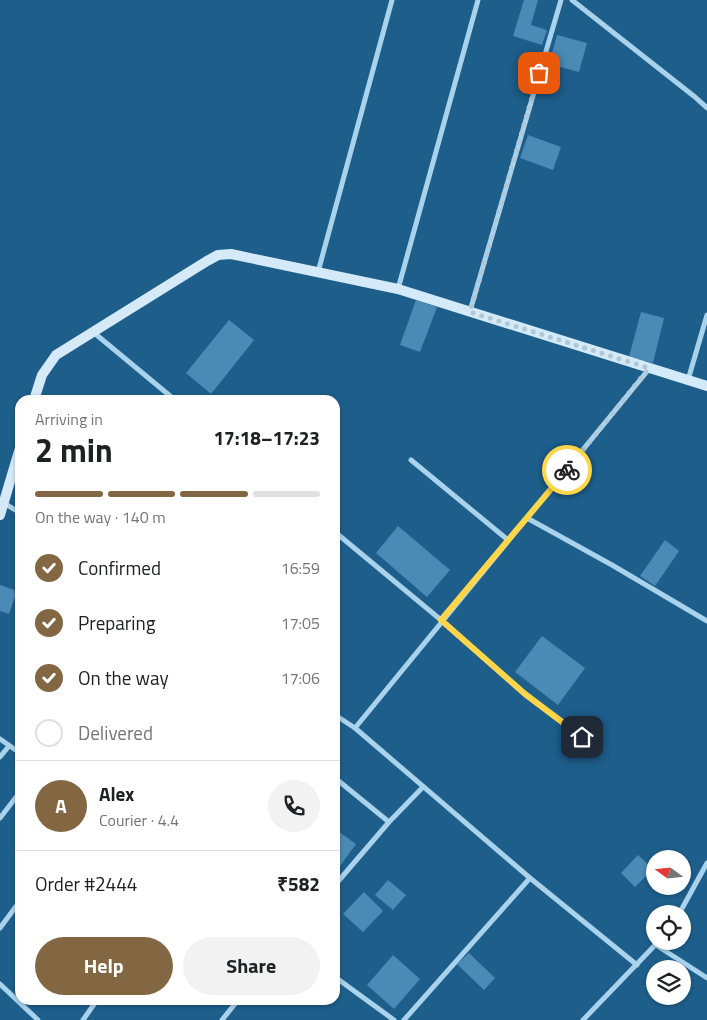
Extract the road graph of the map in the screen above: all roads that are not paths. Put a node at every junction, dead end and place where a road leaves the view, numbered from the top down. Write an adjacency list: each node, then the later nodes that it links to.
1 (392, 0): 6 (street)
2 (478, 0): 7 (street)
3 (561, 0): 8 (street)
4 (572, 0): 5 (street)
5 (707, 108)
6 (318, 272): 7 (street); 10 (street)
7 (398, 290): 8 (street)
8 (470, 312): 11 (street)
9 (707, 316): 12 (street)
10 (92, 331): 14 (street); 15 (street)
11 (649, 368): 12 (street); 21 (street)
12 (688, 381): 13 (street)
13 (707, 386)
14 (36, 395)
15 (169, 395)
16 (412, 460): 23 (street)
17 (15, 464): 18 (street)
18 (3, 503): 19 (street); 20 (street)
19 (15, 511)
20 (0, 515)
21 (527, 518): 23 (street); 25 (street)
22 (340, 536): 24 (street)
23 (508, 540): 24 (street)
24 (441, 620): 27 (street); 30 (street)
25 (707, 621)
26 (340, 718): 27 (street)
27 (355, 728): 34 (street)
28 (0, 739): 29 (street)
29 (9, 746): 31 (street); 32 (street)
30 (595, 746)
31 (15, 750)
32 (0, 757)
33 (340, 782): 37 (street)
34 (423, 786): 37 (street); 39 (street)
35 (15, 798): 36 (street)
36 (0, 818)
37 (389, 822): 40 (street)
38 (707, 863): 41 (street)
39 (530, 878): 46 (street); 58 (street)
40 (340, 879)
41 (684, 905)
42 (15, 908): 43 (street)
43 (0, 928)
44 (651, 950): 46 (street)
45 (668, 950): 47 (street)
46 (637, 965): 59 (street)
47 (707, 978)
48 (340, 982): 57 (street)
49 (0, 984): 50 (street)
50 (15, 997)
51 (24, 1005): 54 (street)
52 (94, 1005): 55 (street)
53 (234, 1005): 56 (street)
54 (38, 1020)
55 (83, 1020)
56 (222, 1020)
57 (394, 1020)
58 (404, 1020)
59 (583, 1020)

